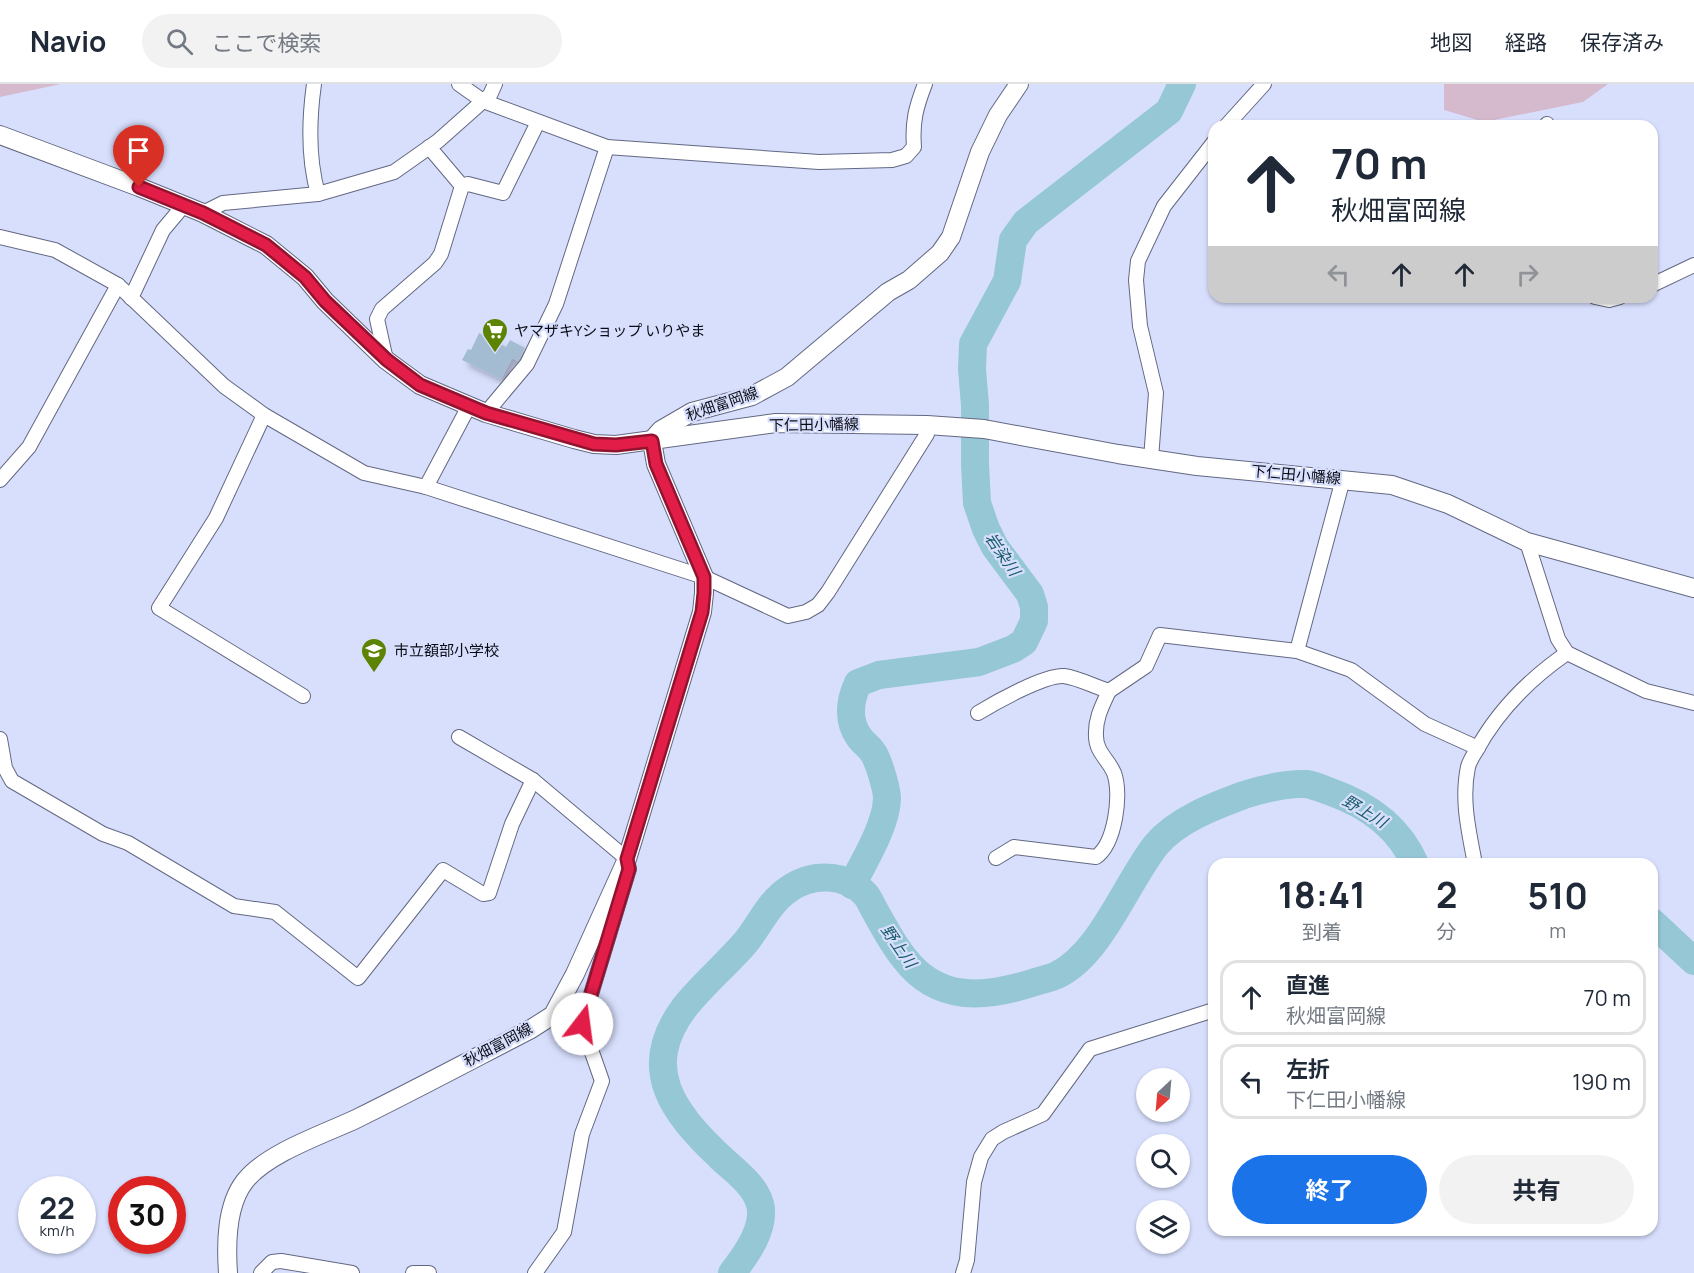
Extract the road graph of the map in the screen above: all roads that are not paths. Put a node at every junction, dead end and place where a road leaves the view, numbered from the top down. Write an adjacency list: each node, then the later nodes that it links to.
1 (314, 84): 15 (street)
2 (459, 84): 7 (street)
3 (495, 84): 7 (street)
4 (925, 84): 12 (street)
5 (1019, 84): 27 (main road, 秋畑富岡線)
6 (1264, 84): 8 (street)
7 (483, 101): 9 (street); 11 (street)
8 (1231, 120)
9 (538, 122): 12 (street); 14 (street)
10 (0, 135): 16 (main road, 下仁田小幡線)
11 (429, 147): 14 (street); 15 (street)
12 (607, 147): 24 (street)
13 (1208, 150): 28 (street)
14 (462, 186): 23 (street)
15 (318, 194): 17 (street)
16 (184, 205): 17 (main road, 下仁田小幡線); 22 (street)
17 (203, 213): 23 (main road, 下仁田小幡線)
18 (0, 237): 21 (street)
19 (1694, 265): 20 (street)
20 (1658, 282)
21 (118, 285): 22 (street); 30 (street)
22 (131, 298): 25 (street)
23 (387, 360): 24 (main road, 下仁田小幡線)
24 (478, 409): 27 (main road, 下仁田小幡線); 31 (street)
25 (264, 415): 31 (street); 38 (street)
26 (927, 425): 27 (main road, 下仁田小幡線); 28 (main road, 下仁田小幡線); 33 (street)
27 (652, 441): 33 (main road, 秋畑富岡線)
28 (1151, 459): 29 (main road, 下仁田小幡線)
29 (1343, 479): 32 (main road, 下仁田小幡線); 35 (street)
30 (0, 480)
31 (426, 488): 33 (street)
32 (1527, 542): 34 (main road, 下仁田小幡線); 36 (street)
33 (704, 577): 47 (main road, 秋畑富岡線)
34 (1694, 588)
35 (1297, 651): 37 (street); 43 (street)
36 (1567, 653): 39 (street); 43 (street)
37 (1109, 692): 40 (street); 45 (street)
38 (303, 696)
39 (1694, 703)
40 (978, 713)
41 (459, 738): 44 (street)
42 (0, 739): 44 (street)
43 (1478, 748): 46 (street)
44 (533, 780): 47 (street)
45 (996, 858)
46 (1474, 858)
47 (627, 859): 49 (main road, 秋畑富岡線); 54 (street)
48 (1208, 1012): 55 (street)
49 (228, 1273)
50 (261, 1273): 51 (street)
51 (352, 1273)
52 (413, 1273): 53 (street)
53 (429, 1273)
54 (535, 1273)
55 (963, 1273)

